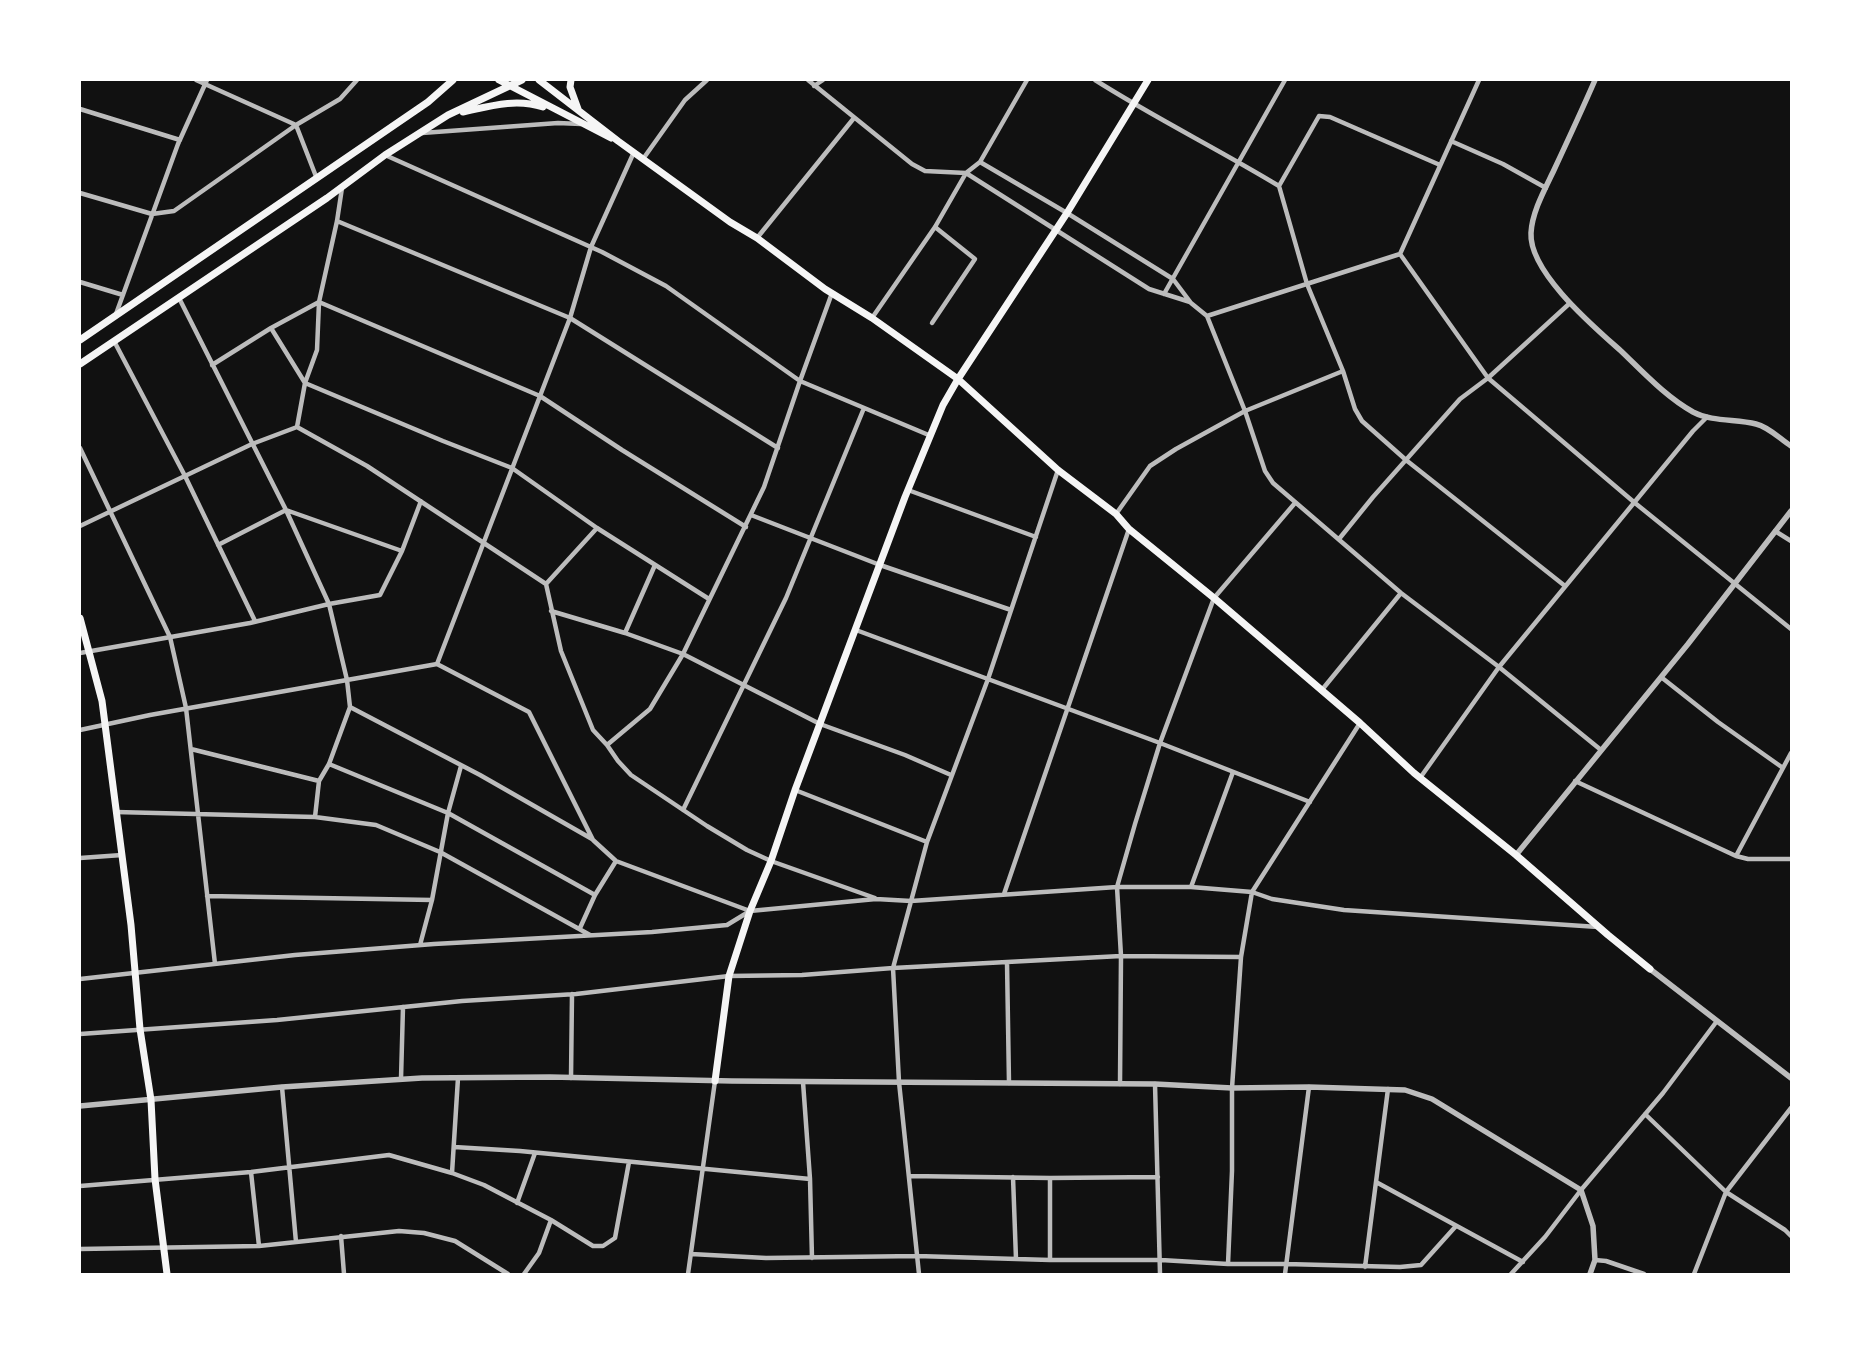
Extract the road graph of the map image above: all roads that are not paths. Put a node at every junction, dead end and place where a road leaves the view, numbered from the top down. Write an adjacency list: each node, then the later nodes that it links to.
1 (196, 80): 18 (street)
2 (357, 80): 29 (street)
3 (445, 80): 21 (main road)
4 (453, 80): 21 (main road)
5 (499, 80): 19 (main road)
6 (522, 80): 19 (main road)
7 (539, 80): 24 (main road)
8 (571, 80): 24 (main road)
9 (707, 80): 36 (street)
10 (808, 80): 20 (street)
11 (822, 80): 20 (street)
12 (1027, 80): 37 (street)
13 (1094, 80): 22 (street)
14 (1148, 80): 22 (main road)
15 (1285, 80): 38 (street)
16 (1479, 80): 33 (street)
17 (1595, 80): 44 (street)
18 (206, 82): 29 (street); 31 (street)
19 (511, 86): 25 (main road); 26 (main road)
20 (814, 86): 27 (street)
21 (428, 102): 41 (main road)
22 (1133, 104): 38 (street); 46 (main road)
23 (80, 109): 31 (street)
24 (579, 109): 32 (main road)
25 (448, 115): 26 (main road); 30 (main road)
26 (569, 115): 28 (main road)
27 (854, 118): 40 (street); 51 (street)
28 (584, 124): 30 (street); 32 (main road)
29 (296, 125): 41 (street); 47 (street)
30 (421, 133): 35 (main road)
31 (180, 140): 47 (street)
32 (618, 141): 34 (main road)
33 (1451, 141): 39 (street); 44 (street)
34 (634, 152): 36 (main road); 52 (street)
35 (385, 155): 43 (main road); 52 (street)
36 (643, 159): 51 (main road)
37 (980, 162): 40 (street); 46 (street)
38 (1240, 162): 42 (street); 54 (street)
39 (1440, 165): 42 (street); 53 (street)
40 (966, 174): 49 (street); 50 (street)
41 (317, 179): 64 (main road)
42 (1279, 186): 56 (street)
43 (342, 187): 48 (street); 60 (main road)
44 (1546, 188): 63 (street)
45 (80, 193): 47 (street)
46 (1067, 213): 50 (main road); 54 (street)
47 (152, 214): 59 (street)
48 (337, 221): 61 (street); 66 (street)
49 (935, 226): 67 (street); 68 (street)
50 (1056, 229): 58 (street); 76 (main road)
51 (757, 238): 57 (main road)
52 (591, 248): 66 (street); 77 (street)
53 (1400, 254): 56 (street); 75 (street)
54 (1173, 279): 58 (street); 62 (street)
55 (80, 282): 59 (street)
56 (1307, 284): 65 (street); 74 (street)
57 (832, 293): 67 (main road); 77 (street)
58 (1164, 294): 62 (street)
59 (123, 295): 64 (street)
60 (179, 298): 71 (main road); 73 (street)
61 (319, 302): 69 (street); 78 (street); 79 (street)
62 (1191, 303): 65 (street)
63 (1570, 303): 75 (street); 82 (street)
64 (116, 316): 70 (main road)
65 (1207, 316): 81 (street)
66 (570, 318): 79 (street); 88 (street)
67 (872, 318): 76 (main road)
68 (932, 324)
69 (271, 328): 73 (street); 78 (street)
70 (82, 337)
71 (114, 341): 72 (main road); 92 (street)
72 (80, 364)
73 (212, 365): 85 (street)
74 (1343, 370): 81 (street); 89 (street)
75 (1488, 378): 89 (street); 95 (street)
76 (958, 379): 84 (main road); 91 (main road)
77 (800, 381): 80 (street); 88 (street)
78 (305, 383): 83 (street); 90 (street)
79 (540, 396): 90 (street); 103 (street)
80 (864, 408): 84 (street); 108 (street)
81 (1245, 411): 96 (street); 100 (street)
82 (1707, 417): 86 (street); 95 (street)
83 (297, 427): 85 (street); 94 (street)
84 (931, 436): 93 (main road)
85 (252, 444): 92 (street); 97 (street)
86 (1791, 446)
87 (80, 448): 99 (street)
88 (778, 448): 101 (street)
89 (1406, 460): 109 (street); 118 (street)
90 (512, 468): 104 (street); 111 (street)
91 (1058, 470): 100 (main road); 107 (street)
92 (185, 476): 99 (street); 112 (street)
93 (908, 490): 107 (street); 115 (main road)
94 (421, 501): 111 (street); 113 (street)
95 (1635, 502): 117 (street); 118 (street)
96 (1295, 503): 109 (street); 120 (street)
97 (286, 510): 112 (street); 113 (street); 122 (street)
98 (1791, 511): 106 (street)
99 (111, 512): 102 (street); 130 (street)
100 (1116, 514): 105 (main road)
101 (751, 515): 103 (street); 108 (street)
102 (80, 526)
103 (746, 527): 121 (street)
104 (597, 528): 114 (street); 116 (street)
105 (1129, 529): 120 (main road); 143 (street)
106 (1775, 531): 110 (street); 117 (street)
107 (1036, 537): 123 (street)
108 (811, 538): 115 (street); 139 (street)
109 (1339, 539): 119 (street)
110 (1791, 541)
111 (482, 544): 116 (street); 134 (street)
112 (218, 545): 126 (street)
113 (402, 551): 122 (street)
114 (655, 565): 121 (street); 129 (street)
115 (880, 565): 123 (street); 128 (main road)
116 (546, 584): 124 (street)
117 (1734, 584): 127 (street); 136 (street)
118 (1565, 586): 135 (street)
119 (1401, 593): 135 (street); 140 (street)
120 (1214, 598): 140 (main road); 148 (street)
121 (709, 600): 133 (street)
122 (328, 604): 126 (street); 137 (street)
123 (1011, 610): 138 (street)
124 (550, 611): 129 (street); 149 (street)
125 (80, 618): 131 (main road)
126 (255, 621): 130 (street)
127 (1791, 629)
128 (856, 630): 138 (street); 146 (main road)
129 (625, 633): 133 (street)
130 (170, 637): 131 (street); 142 (street)
131 (89, 651): 132 (street); 144 (main road)
132 (80, 653)
133 (683, 654): 139 (street); 149 (street)
134 (437, 664): 137 (street); 168 (street)
135 (1499, 667): 151 (street); 158 (street)
136 (1661, 677): 151 (street); 155 (street)
137 (348, 680): 141 (street); 142 (street)
138 (988, 680): 143 (street); 157 (street)
139 (745, 686): 146 (street); 163 (street)
140 (1321, 691): 145 (main road)
141 (350, 707): 153 (street); 154 (street)
142 (186, 708): 144 (street); 150 (street)
143 (1068, 709): 148 (street); 181 (street)
144 (105, 723): 147 (street); 164 (main road)
145 (1360, 723): 158 (main road); 162 (street)
146 (820, 724): 157 (street); 161 (main road)
147 (80, 730)
148 (1160, 743): 156 (street); 179 (street)
149 (607, 745): 163 (street)
150 (191, 750): 159 (street); 165 (street)
151 (1600, 750): 160 (street)
152 (1791, 753): 155 (street)
153 (329, 764): 159 (street); 166 (street)
154 (461, 766): 166 (street); 168 (street)
155 (1783, 768): 173 (street)
156 (1233, 772): 162 (street); 178 (street)
157 (951, 775): 169 (street)
158 (1420, 778): 172 (main road)
159 (319, 780): 167 (street)
160 (1575, 781): 172 (street); 173 (street)
161 (795, 790): 169 (street); 176 (main road)
162 (1310, 802): 180 (street)
163 (683, 810): 176 (street)
164 (116, 812): 165 (street); 171 (main road)
165 (198, 813): 167 (street); 183 (street)
166 (448, 813): 170 (street); 182 (street)
167 (315, 817): 170 (street)
168 (593, 840): 177 (street)
169 (927, 842): 186 (street)
170 (440, 852): 185 (street); 189 (street)
171 (122, 855): 174 (street); 198 (main road)
172 (1516, 855): 188 (main road)
173 (1736, 856): 175 (street)
174 (80, 858)
175 (1791, 859)
176 (771, 860): 184 (street); 187 (main road)
177 (616, 861): 182 (street); 187 (street)
178 (1191, 886): 179 (street); 180 (street)
179 (1117, 887): 181 (street); 192 (street)
180 (1252, 892): 188 (street); 193 (street)
181 (1004, 894): 186 (street)
182 (595, 895): 189 (street)
183 (207, 896): 185 (street); 195 (street)
184 (876, 899): 186 (street); 187 (street)
185 (432, 900): 191 (street)
186 (911, 901): 196 (street)
187 (750, 911): 190 (street); 199 (main road)
188 (1600, 927): 197 (main road)
189 (580, 928): 190 (street)
190 (591, 935): 191 (street)
191 (420, 945): 195 (street)
192 (1121, 956): 193 (street); 194 (street); 214 (street)
193 (1241, 957): 218 (street)
194 (1007, 962): 196 (street); 213 (street)
195 (215, 964): 198 (street)
196 (893, 968): 199 (street); 212 (street)
197 (1650, 969): 203 (street)
198 (135, 973): 200 (street); 204 (main road)
199 (729, 976): 201 (street); 210 (main road)
200 (80, 979)
201 (572, 994): 202 (street); 207 (street)
202 (403, 1007): 204 (street); 209 (street)
203 (1718, 1021): 208 (street); 223 (street)
204 (140, 1029): 205 (street); 220 (main road)
205 (80, 1034)
206 (458, 1078): 207 (street); 209 (street); 224 (street)
207 (571, 1078): 210 (street)
208 (1791, 1078)
209 (400, 1079): 216 (street)
210 (715, 1081): 211 (street); 228 (street)
211 (803, 1082): 212 (street); 234 (street)
212 (899, 1082): 213 (street); 231 (street)
213 (1009, 1083): 214 (street)
214 (1120, 1084): 215 (street)
215 (1155, 1084): 218 (street); 233 (street)
216 (282, 1087): 220 (street); 227 (street)
217 (1309, 1087): 218 (street); 219 (street); 259 (street)
218 (1232, 1088): 258 (street)
219 (1388, 1089): 237 (street); 239 (street)
220 (150, 1100): 221 (street); 236 (main road)
221 (80, 1106)
222 (1791, 1108): 240 (street)
223 (1645, 1114): 239 (street); 240 (street)
224 (454, 1147): 225 (street); 230 (street)
225 (535, 1153): 226 (street); 241 (street)
226 (629, 1162): 228 (street); 242 (street)
227 (290, 1167): 229 (street); 230 (street); 246 (street)
228 (703, 1169): 234 (street); 250 (street)
229 (251, 1172): 236 (street); 247 (street)
230 (452, 1173): 241 (street)
231 (910, 1176): 232 (street); 251 (street)
232 (1013, 1177): 235 (street); 253 (street)
233 (1158, 1177): 235 (street); 255 (street)
234 (810, 1178): 252 (street)
235 (1050, 1178): 254 (street)
236 (155, 1179): 238 (street); 248 (main road)
237 (1376, 1182): 243 (street); 260 (street)
238 (80, 1186)
239 (1581, 1190): 256 (street); 257 (street)
240 (1726, 1192): 245 (street); 272 (street)
241 (517, 1203): 242 (street)
242 (551, 1220): 264 (street)
243 (1456, 1226): 257 (street); 260 (street)
244 (340, 1236): 246 (street); 261 (street); 263 (street)
245 (1791, 1236)
246 (296, 1242): 247 (street)
247 (259, 1246): 248 (street)
248 (164, 1247): 249 (street); 262 (main road)
249 (80, 1249)
250 (691, 1254): 252 (street); 265 (street)
251 (917, 1256): 252 (street); 253 (street); 266 (street)
252 (812, 1258)
253 (1016, 1259): 254 (street)
254 (1050, 1260): 255 (street)
255 (1161, 1260): 258 (street); 267 (street)
256 (1595, 1260): 270 (street); 271 (street)
257 (1523, 1262): 269 (street)
258 (1228, 1264): 259 (street)
259 (1286, 1264): 260 (street); 268 (street)
260 (1365, 1267)
261 (505, 1273)
262 (167, 1274)
263 (344, 1274)
264 (524, 1274)
265 (688, 1274)
266 (919, 1274)
267 (1160, 1274)
268 (1285, 1274)
269 (1511, 1274)
270 (1590, 1274)
271 (1644, 1274)
272 (1694, 1274)

